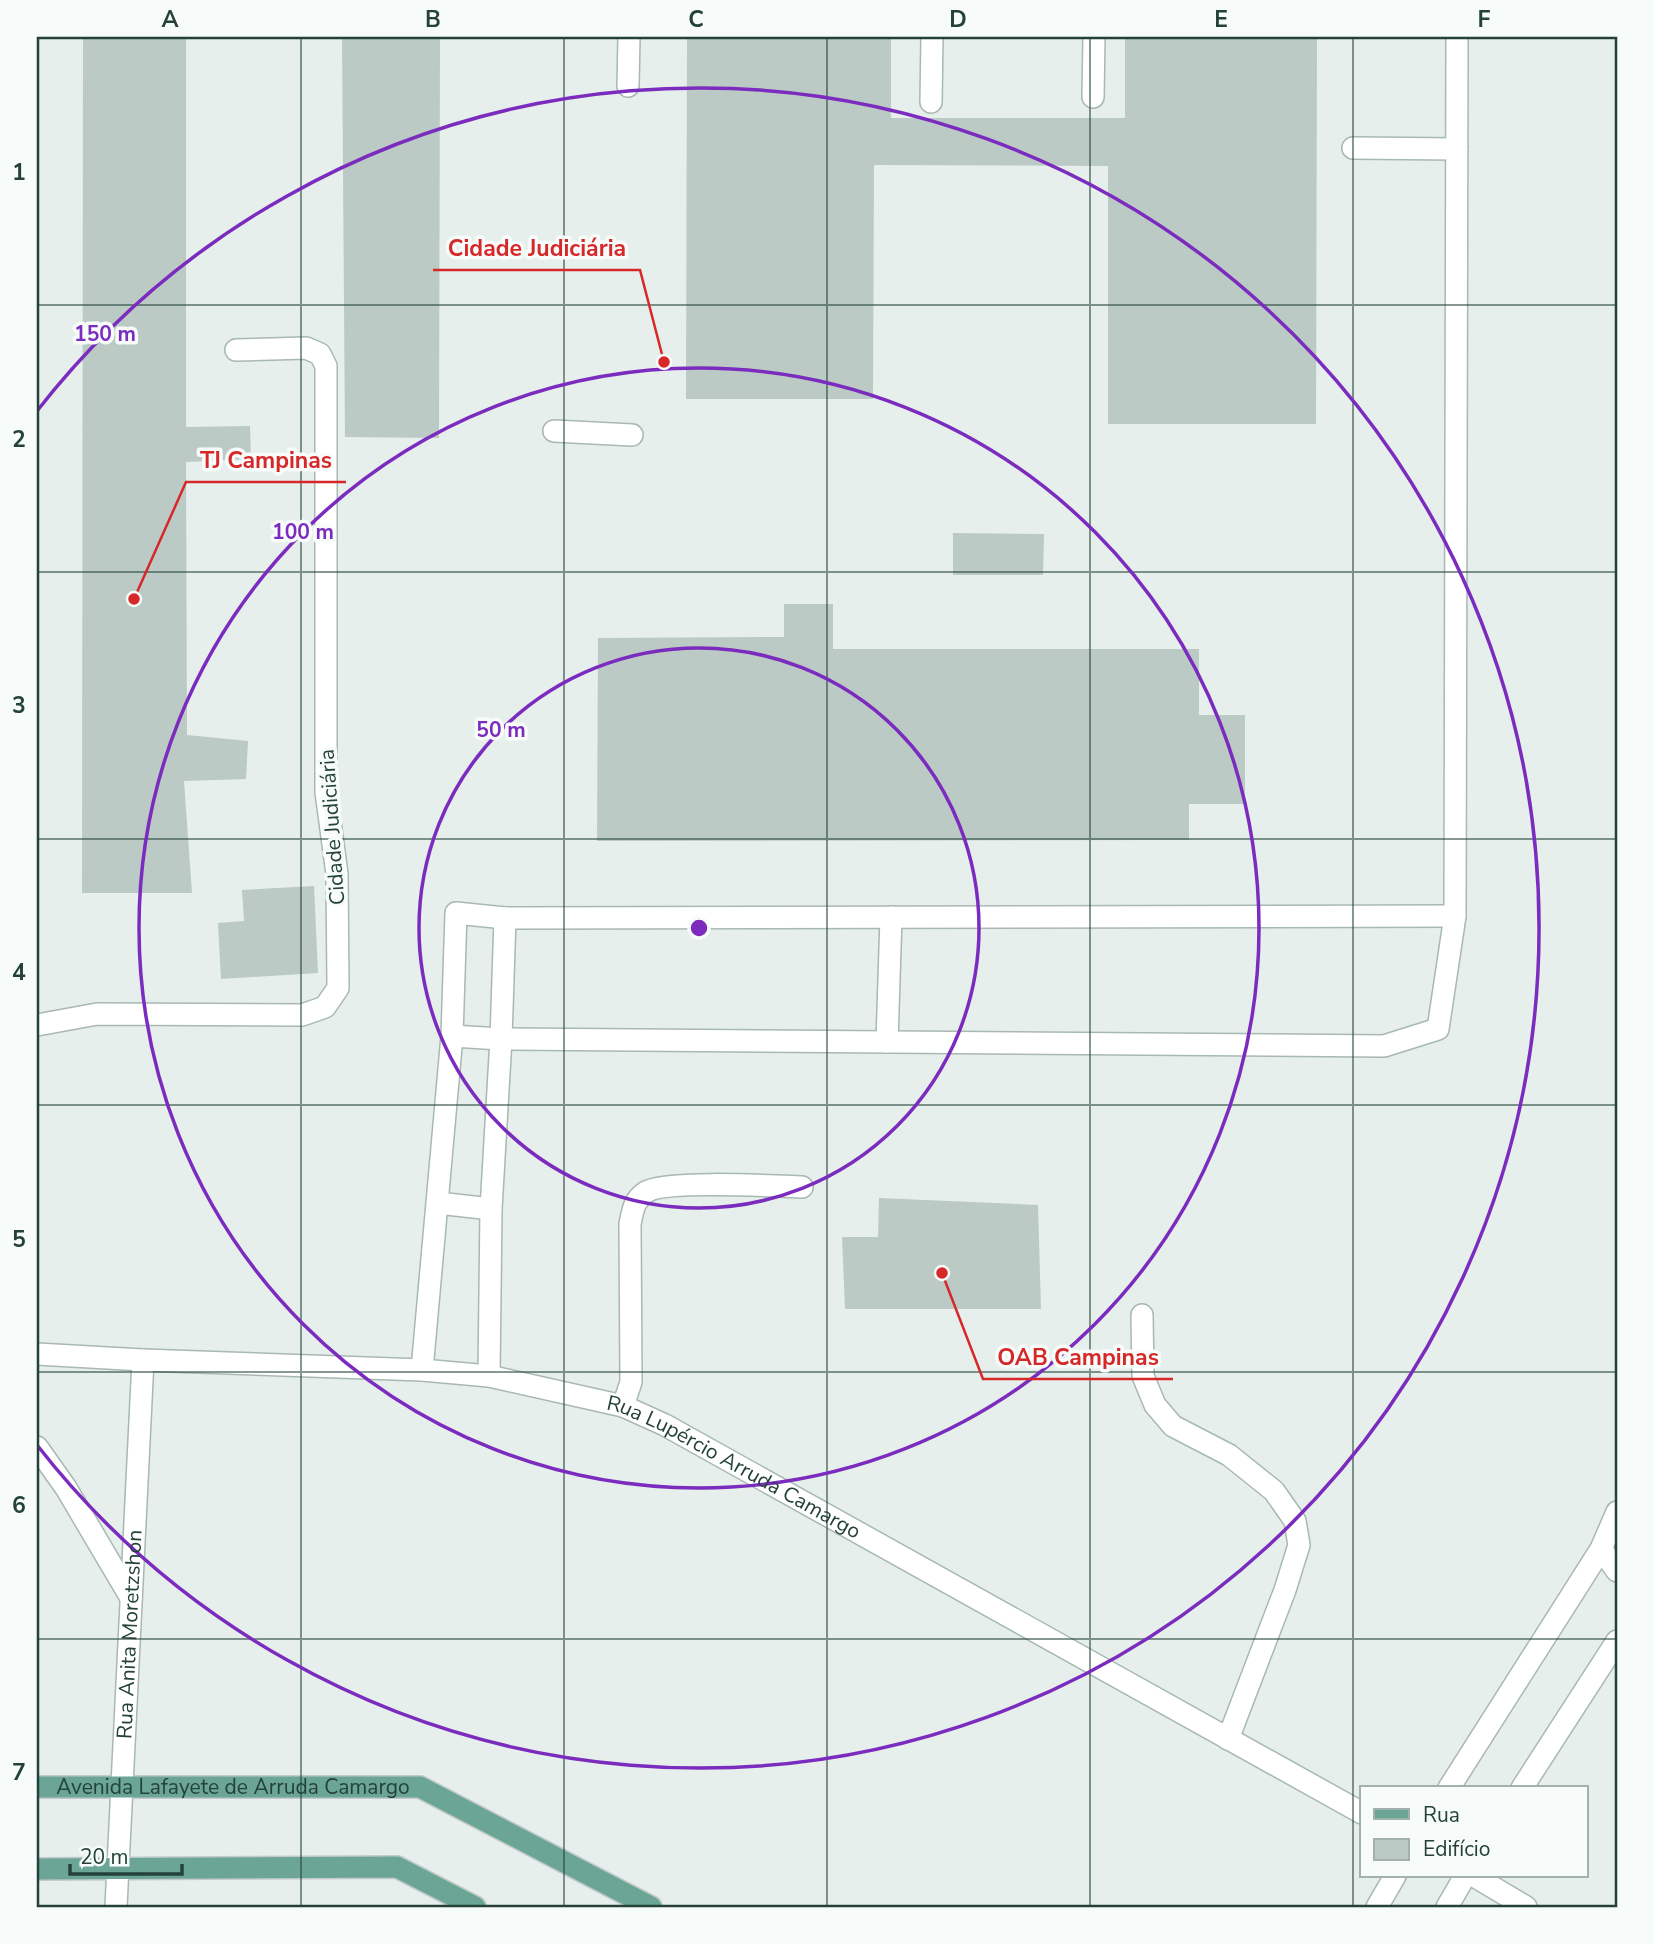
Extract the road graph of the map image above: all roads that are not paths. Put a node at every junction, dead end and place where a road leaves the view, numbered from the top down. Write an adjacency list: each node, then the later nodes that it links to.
1 (629, 37): 5 (street)
2 (932, 37): 7 (street)
3 (1094, 37): 6 (street)
4 (1457, 37): 9 (street)
5 (628, 86)
6 (1093, 97)
7 (931, 102)
8 (1353, 148): 9 (street)
9 (1457, 149): 13 (street)
10 (236, 351): 16 (street, Cidade Judiciária)
11 (554, 431): 12 (street)
12 (632, 435)
13 (1455, 916): 14 (street); 19 (street)
14 (891, 917): 15 (street); 19 (street)
15 (505, 918): 17 (street); 18 (street)
16 (37, 1026)
17 (452, 1036): 18 (street); 21 (street)
18 (501, 1039): 19 (street); 22 (street)
19 (887, 1042)
20 (802, 1186): 28 (street)
21 (438, 1203): 22 (street); 26 (street)
22 (491, 1209): 27 (street)
23 (1142, 1315): 35 (street)
24 (37, 1354): 25 (street, Rua Lupércio Arruda Camargo)
25 (143, 1360): 26 (street, Rua Lupércio Arruda Camargo); 33 (street, Rua Anita Moretzshon)
26 (422, 1370): 27 (street, Rua Lupércio Arruda Camargo)
27 (489, 1376): 28 (street, Rua Lupércio Arruda Camargo)
28 (623, 1406): 35 (street, Rua Lupércio Arruda Camargo)
29 (37, 1447): 33 (street)
30 (1617, 1512): 31 (street)
31 (1601, 1549): 32 (street); 37 (street)
32 (1617, 1571)
33 (131, 1598): 36 (street, Rua Anita Moretzshon)
34 (1617, 1641): 38 (street)
35 (1228, 1739): 40 (street, Rua Lupércio Arruda Camargo)
36 (122, 1786): 39 (main road, Avenida Lafayete de Arruda Camargo); 41 (street, Rua Anita Moretzshon); 48 (main road, Avenida Lafayete de Arruda Camargo)
37 (1450, 1786)
38 (1523, 1786)
39 (37, 1787)
40 (1360, 1812)
41 (117, 1867): 42 (main road); 46 (street, Rua Anita Moretzshon); 47 (main road)
42 (37, 1868)
43 (1394, 1878): 49 (street)
44 (1464, 1878): 50 (street)
45 (1477, 1878): 51 (street)
46 (116, 1907)
47 (475, 1907)
48 (650, 1907)
49 (1377, 1907)
50 (1447, 1907)
51 (1526, 1907)

